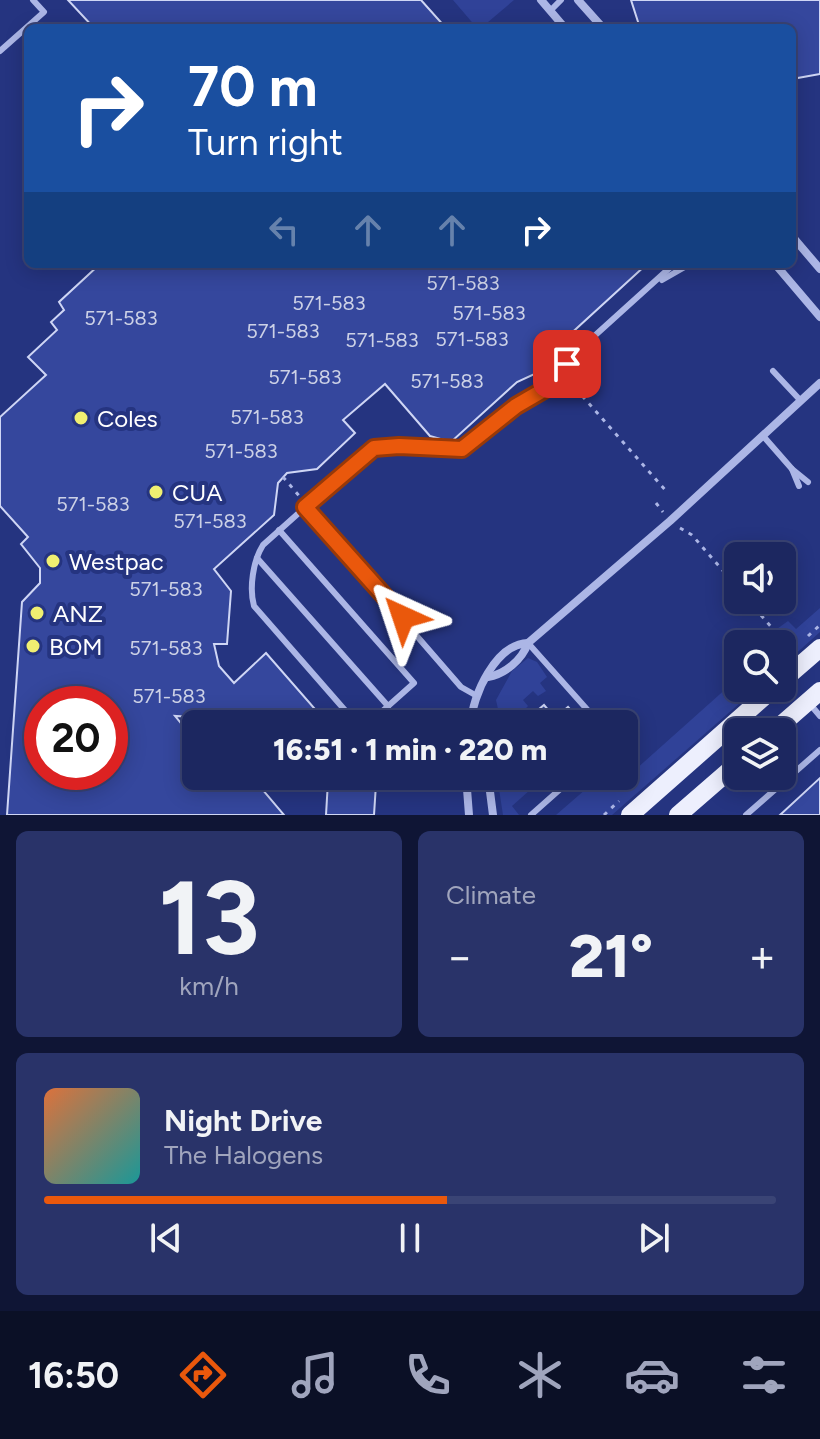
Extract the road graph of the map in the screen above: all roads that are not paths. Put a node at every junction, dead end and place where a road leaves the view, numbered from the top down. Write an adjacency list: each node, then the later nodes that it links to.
1 (33, 0): 6 (lane)
2 (541, 0): 5 (street)
3 (561, 0): 5 (lane)
4 (578, 0): 8 (street)
5 (550, 11): 7 (street)
6 (30, 24)
7 (561, 24)
8 (599, 24)
9 (24, 30): 10 (lane)
10 (0, 51)
11 (796, 241): 15 (street)
12 (670, 268): 16 (lane)
13 (683, 268): 16 (lane)
14 (778, 268): 17 (street)
15 (820, 269)
16 (652, 286): 25 (lane)
17 (820, 317)
18 (773, 371): 20 (lane)
19 (820, 383): 20 (street)
20 (801, 401): 21 (street)
21 (764, 437): 22 (lane); 28 (street)
22 (792, 469): 23 (lane); 24 (lane)
23 (808, 482)
24 (799, 486)
25 (305, 507): 26 (lane); 32 (lane)
26 (279, 530): 27 (lane); 35 (lane)
27 (257, 558): 35 (lane); 36 (lane)
28 (528, 643): 31 (street); 31 (street); 39 (lane)
29 (820, 648): 30 (main road)
30 (796, 669)
31 (488, 677): 32 (street)
32 (477, 696): 38 (street)
33 (758, 702): 49 (main road)
34 (816, 703): 40 (main road)
35 (388, 706): 37 (lane)
36 (345, 710)
37 (384, 710)
38 (474, 710)
39 (588, 710)
40 (794, 718)
41 (820, 750): 51 (lane)
42 (724, 775): 50 (main road)
43 (467, 790): 46 (street)
44 (490, 790): 47 (street)
45 (558, 790): 48 (lane)
46 (469, 815)
47 (493, 815)
48 (531, 815)
49 (630, 815)
50 (678, 815)
51 (746, 815)

